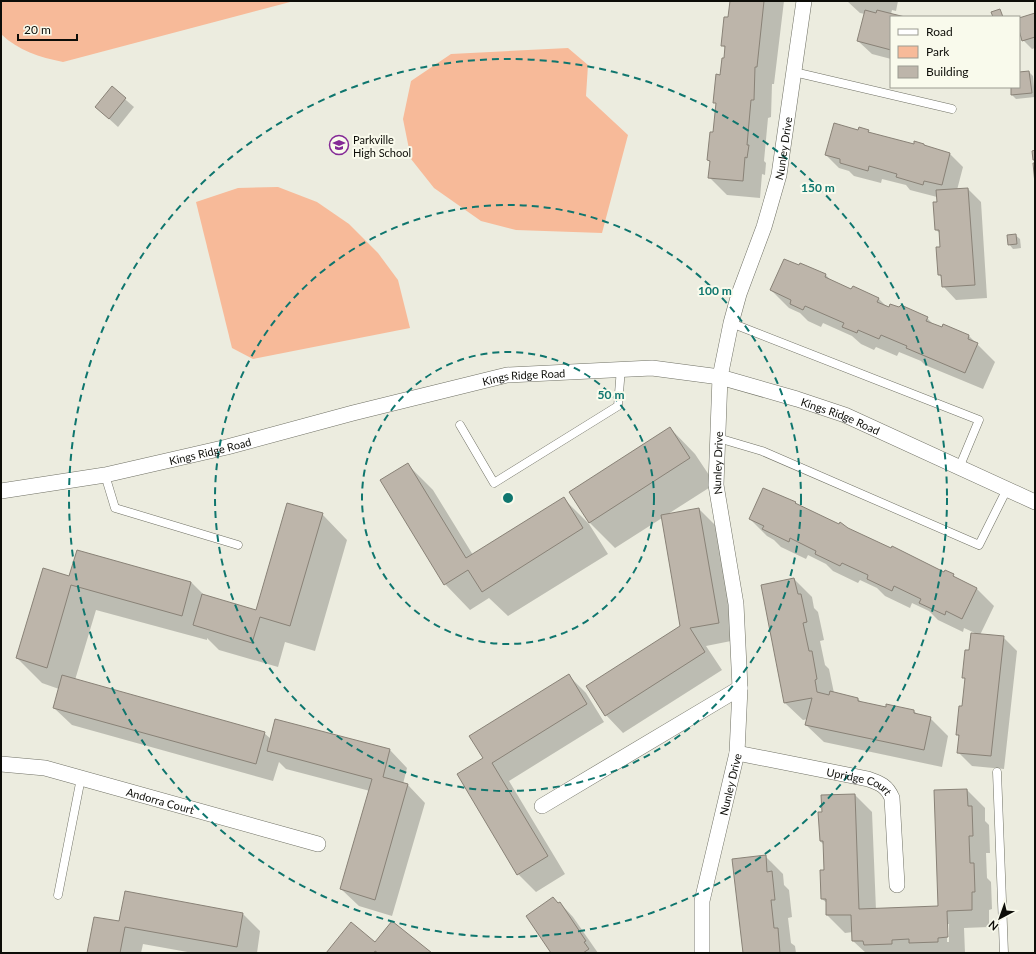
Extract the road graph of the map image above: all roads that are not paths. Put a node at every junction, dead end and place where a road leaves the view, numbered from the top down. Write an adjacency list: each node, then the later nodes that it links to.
1 (804, 1): 2 (street, Nunley Drive)
2 (794, 72): 3 (lane); 4 (street, Nunley Drive)
3 (952, 109)
4 (731, 323): 6 (street, Nunley Drive); 9 (lane)
5 (621, 368): 6 (street, Kings Ridge Road); 7 (lane); 10 (street, Kings Ridge Road)
6 (720, 377): 8 (street, Nunley Drive); 9 (street, Kings Ridge Road)
7 (460, 425)
8 (718, 438): 11 (lane); 15 (street, Nunley Drive)
9 (959, 468): 11 (street, Kings Ridge Road)
10 (105, 475): 12 (street, Kings Ridge Road); 14 (lane)
11 (1007, 489): 13 (street, Kings Ridge Road)
12 (1, 490)
13 (1035, 502)
14 (238, 545)
15 (740, 688): 16 (street, Nunley Drive); 20 (street)
16 (737, 753): 22 (street, Upridge Court); 24 (street, Nunley Drive)
17 (1, 764): 19 (street, Andorra Court)
18 (996, 772): 25 (lane)
19 (81, 778): 21 (street, Andorra Court); 23 (lane)
20 (542, 806)
21 (318, 844)
22 (897, 885)
23 (58, 895)
24 (702, 953)
25 (1004, 953)

